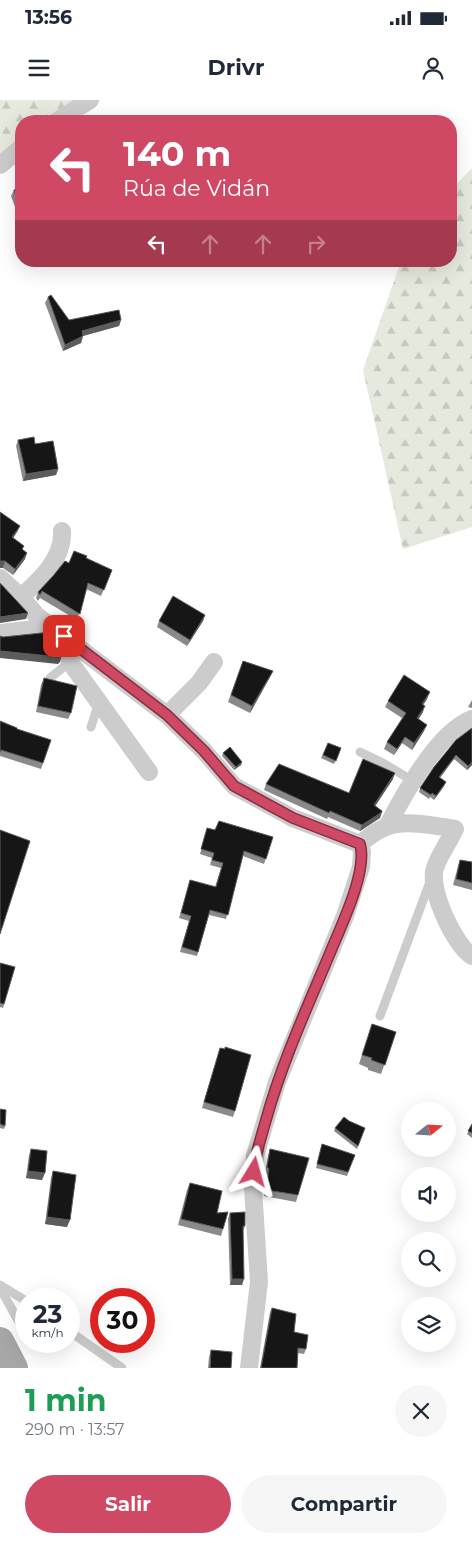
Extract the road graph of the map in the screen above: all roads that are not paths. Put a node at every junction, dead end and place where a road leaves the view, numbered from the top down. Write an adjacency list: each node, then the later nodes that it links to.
1 (90, 100): 2 (street)
2 (66, 115)
3 (15, 153): 4 (street)
4 (0, 165)
5 (62, 531): 7 (street)
6 (0, 578): 7 (street)
7 (21, 597): 8 (street)
8 (52, 627): 9 (street); 10 (street)
9 (0, 633)
10 (75, 644): 11 (street); 15 (street)
11 (70, 662): 13 (lane); 14 (street)
12 (214, 662): 15 (street)
13 (50, 678)
14 (100, 702): 17 (lane); 19 (street)
15 (167, 715): 22 (street)
16 (472, 719): 20 (street)
17 (91, 727)
18 (360, 752): 20 (lane)
19 (149, 772)
20 (413, 781): 21 (street)
21 (388, 825): 22 (street); 23 (street)
22 (360, 844): 33 (street)
23 (434, 869): 24 (street); 25 (lane)
24 (472, 956)
25 (380, 1016)
26 (0, 1287): 27 (lane); 28 (lane)
27 (15, 1295)
28 (15, 1315)
29 (80, 1339): 32 (lane)
30 (0, 1340): 31 (main road)
31 (14, 1368)
32 (122, 1368)
33 (249, 1368)

